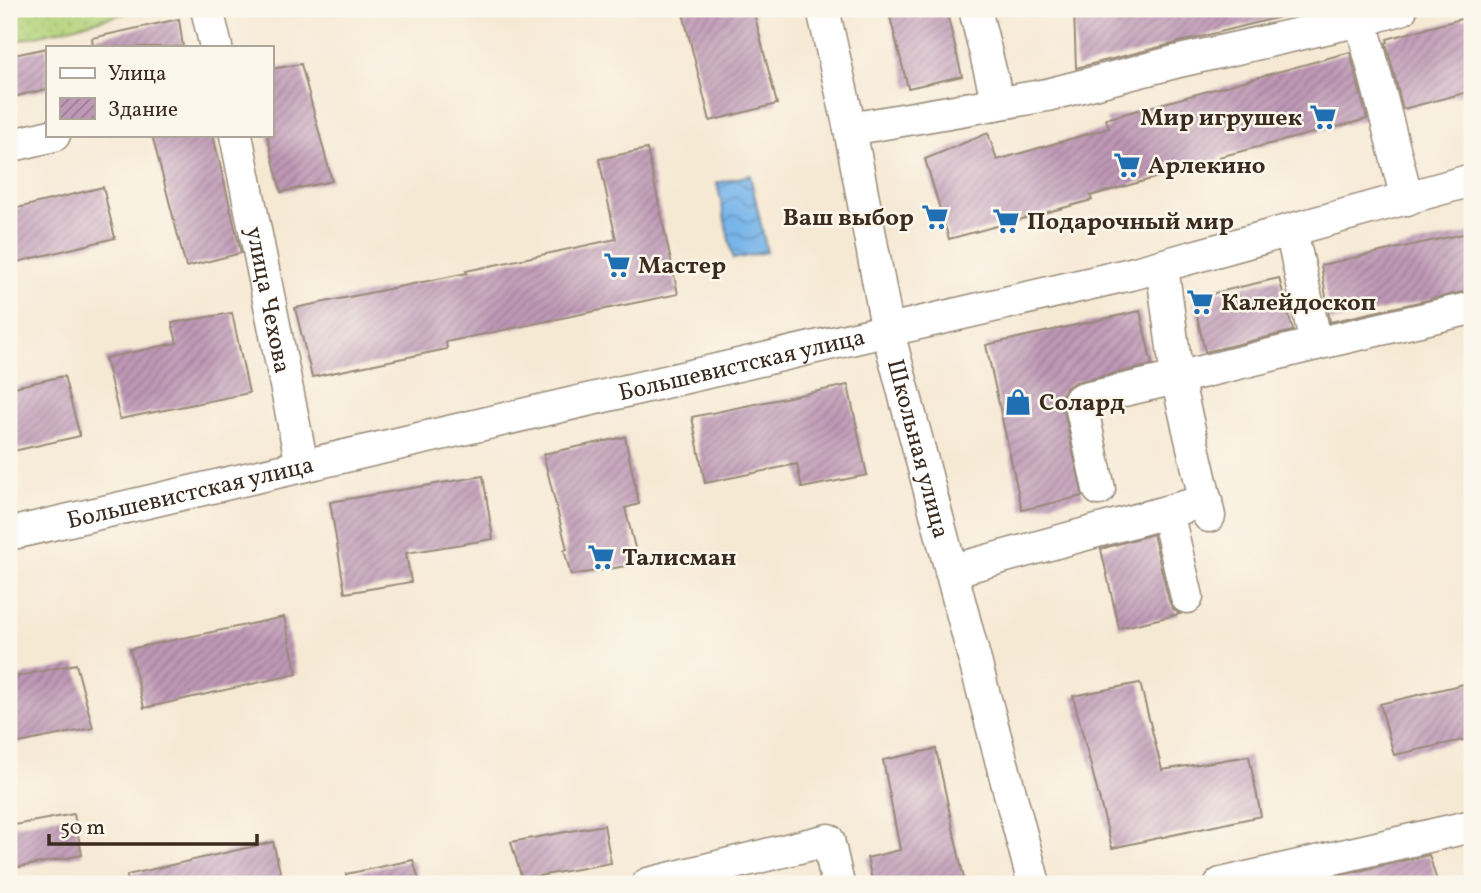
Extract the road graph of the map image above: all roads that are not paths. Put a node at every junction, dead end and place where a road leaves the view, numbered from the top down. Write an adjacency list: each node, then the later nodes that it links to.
1 (207, 9): 6 (street)
2 (823, 9): 8 (street, Школьная улица)
3 (975, 9): 7 (street)
4 (1401, 9): 5 (street)
5 (1361, 20): 7 (street); 13 (street)
6 (216, 46)
7 (998, 103): 8 (street)
8 (850, 129): 17 (street, Школьная улица)
9 (50, 136): 11 (street)
10 (236, 136): 20 (street, улица Чехова)
11 (9, 146)
12 (1472, 180): 13 (street, Большевистская улица)
13 (1407, 198): 14 (street, Большевистская улица)
14 (1291, 230): 15 (street, Большевистская улица); 18 (street)
15 (1162, 266): 17 (street, Большевистская улица); 19 (street)
16 (1472, 308): 18 (street)
17 (888, 332): 20 (street, Большевистская улица); 24 (street, Школьная улица)
18 (1316, 344): 19 (street)
19 (1177, 378): 21 (street); 22 (street)
20 (302, 465): 23 (street, Большевистская улица)
21 (1099, 489)
22 (1167, 512): 24 (street); 25 (street)
23 (9, 534)
24 (951, 571): 29 (street, Школьная улица)
25 (1187, 597)
26 (1472, 826): 30 (street)
27 (648, 884): 28 (street)
28 (838, 884)
29 (1034, 884)
30 (1221, 884)

